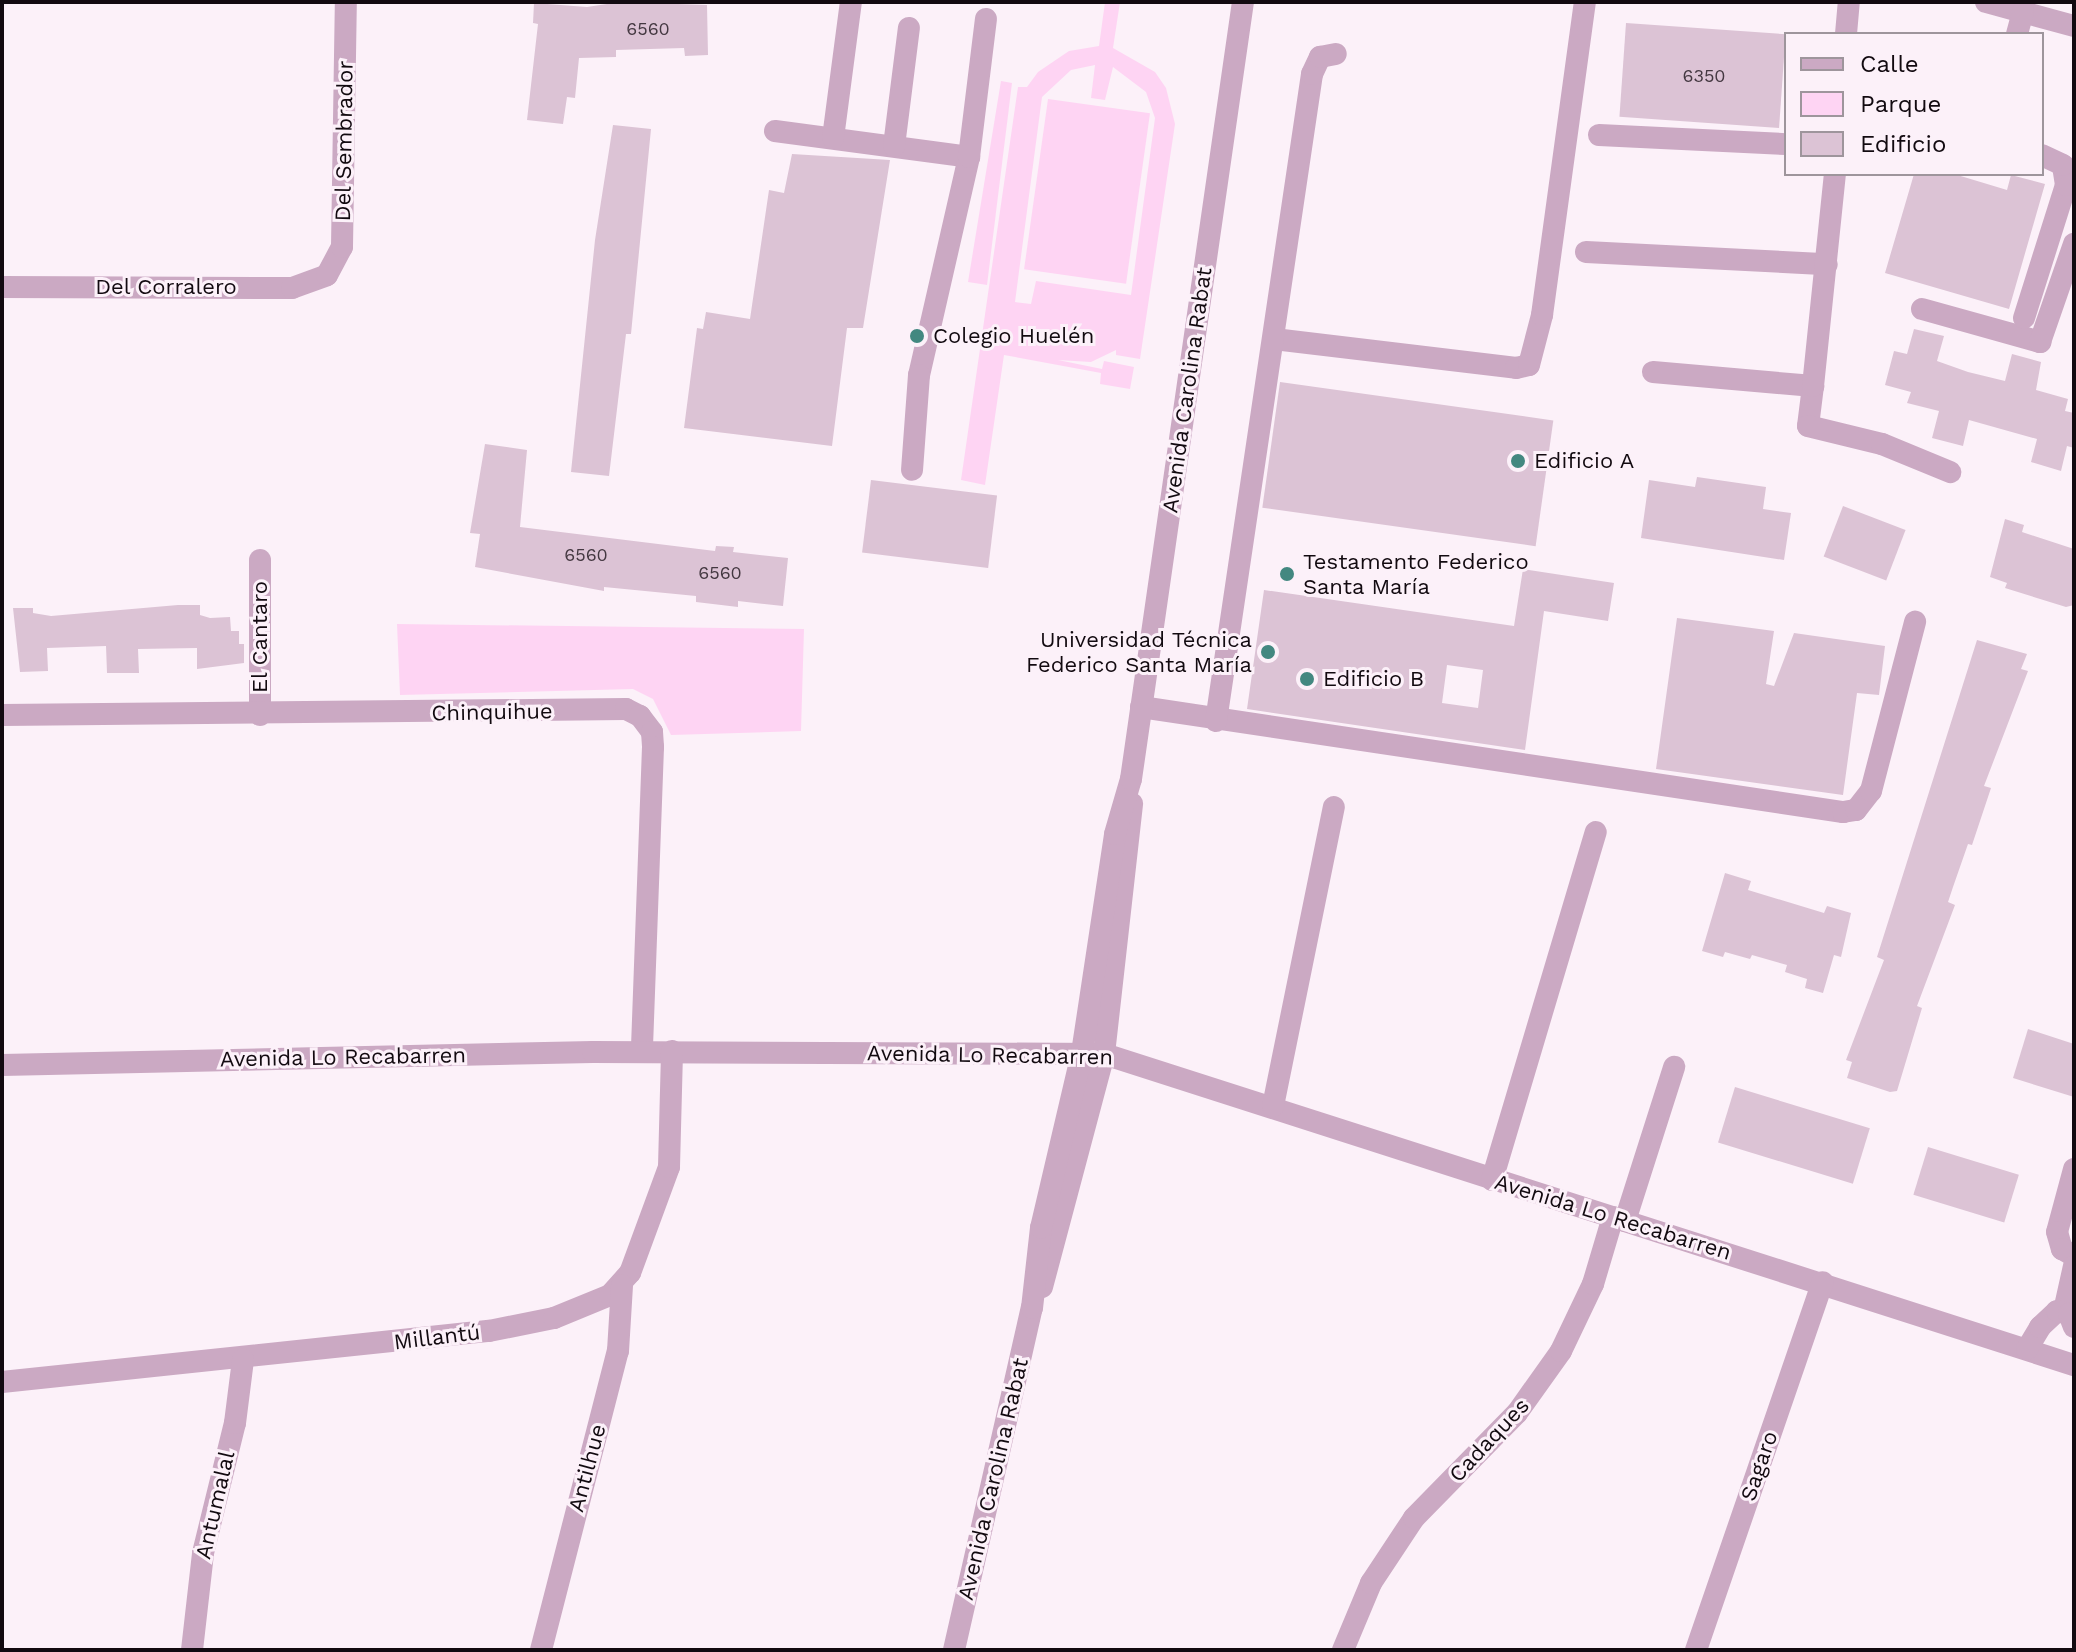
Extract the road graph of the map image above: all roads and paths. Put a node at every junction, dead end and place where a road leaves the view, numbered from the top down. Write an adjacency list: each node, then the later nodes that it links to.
1 (346, 2): 24 (street, Del Sembrador)
2 (851, 2): 15 (street)
3 (1243, 2): 35 (street, Avenida Carolina Rabat)
4 (1585, 2): 28 (street)
5 (1849, 2): 11 (street)
6 (1986, 2): 8 (street)
7 (986, 19): 19 (street)
8 (2020, 23): 9 (street)
9 (2074, 26)
10 (909, 28): 17 (street)
11 (1846, 32)
12 (1336, 54): 28 (street)
13 (775, 131): 15 (street)
14 (1599, 135): 16 (street)
15 (833, 138): 17 (street)
16 (1784, 144)
17 (894, 146): 19 (street)
18 (2044, 156): 27 (street)
19 (969, 157): 31 (street)
20 (1835, 176): 23 (street)
21 (2074, 244): 26 (street)
22 (1586, 252): 23 (street)
23 (1827, 264): 30 (street)
24 (327, 275): 25 (street, Del Corralero)
25 (2, 287)
26 (1922, 309)
27 (2024, 318)
28 (1274, 339): 38 (street)
29 (1653, 372): 30 (street)
30 (1813, 386): 32 (street)
31 (912, 470)
32 (1950, 472)
33 (260, 560): 37 (street, El Cantaro)
34 (1915, 622): 38 (street)
35 (1141, 707): 38 (street); 43 (street, Avenida Carolina Rabat)
36 (2, 715): 37 (street, Chinquihue)
37 (260, 715): 41 (street, Chinquihue)
38 (1216, 721)
39 (1334, 807): 46 (street)
40 (1596, 832): 48 (street)
41 (642, 1051): 42 (street, Avenida Lo Recabarren); 44 (street, Avenida Lo Recabarren)
42 (672, 1051): 43 (street, Avenida Lo Recabarren); 53 (street)
43 (1093, 1053): 46 (street, Avenida Lo Recabarren); 61 (street, Avenida Carolina Rabat)
44 (2, 1065)
45 (1674, 1067): 49 (street, Cadaques)
46 (1273, 1106): 48 (street, Avenida Lo Recabarren)
47 (2074, 1169): 50 (street)
48 (1492, 1180): 49 (street, Avenida Lo Recabarren)
49 (1619, 1219): 52 (street, Avenida Lo Recabarren); 62 (street, Cadaques)
50 (2074, 1256)
51 (2074, 1266): 54 (street)
52 (1823, 1282): 55 (street, Avenida Lo Recabarren); 63 (street, Sagaro)
53 (622, 1285): 56 (street, Millantú); 60 (street, Antilhue)
54 (2071, 1322): 55 (street); 57 (street)
55 (2027, 1349): 57 (street, Avenida Lo Recabarren)
56 (243, 1360): 58 (street, Millantú); 59 (street, Antumalal)
57 (2070, 1364)
58 (2, 1382)
59 (192, 1650)
60 (541, 1650)
61 (954, 1650)
62 (1343, 1650)
63 (1696, 1650)

